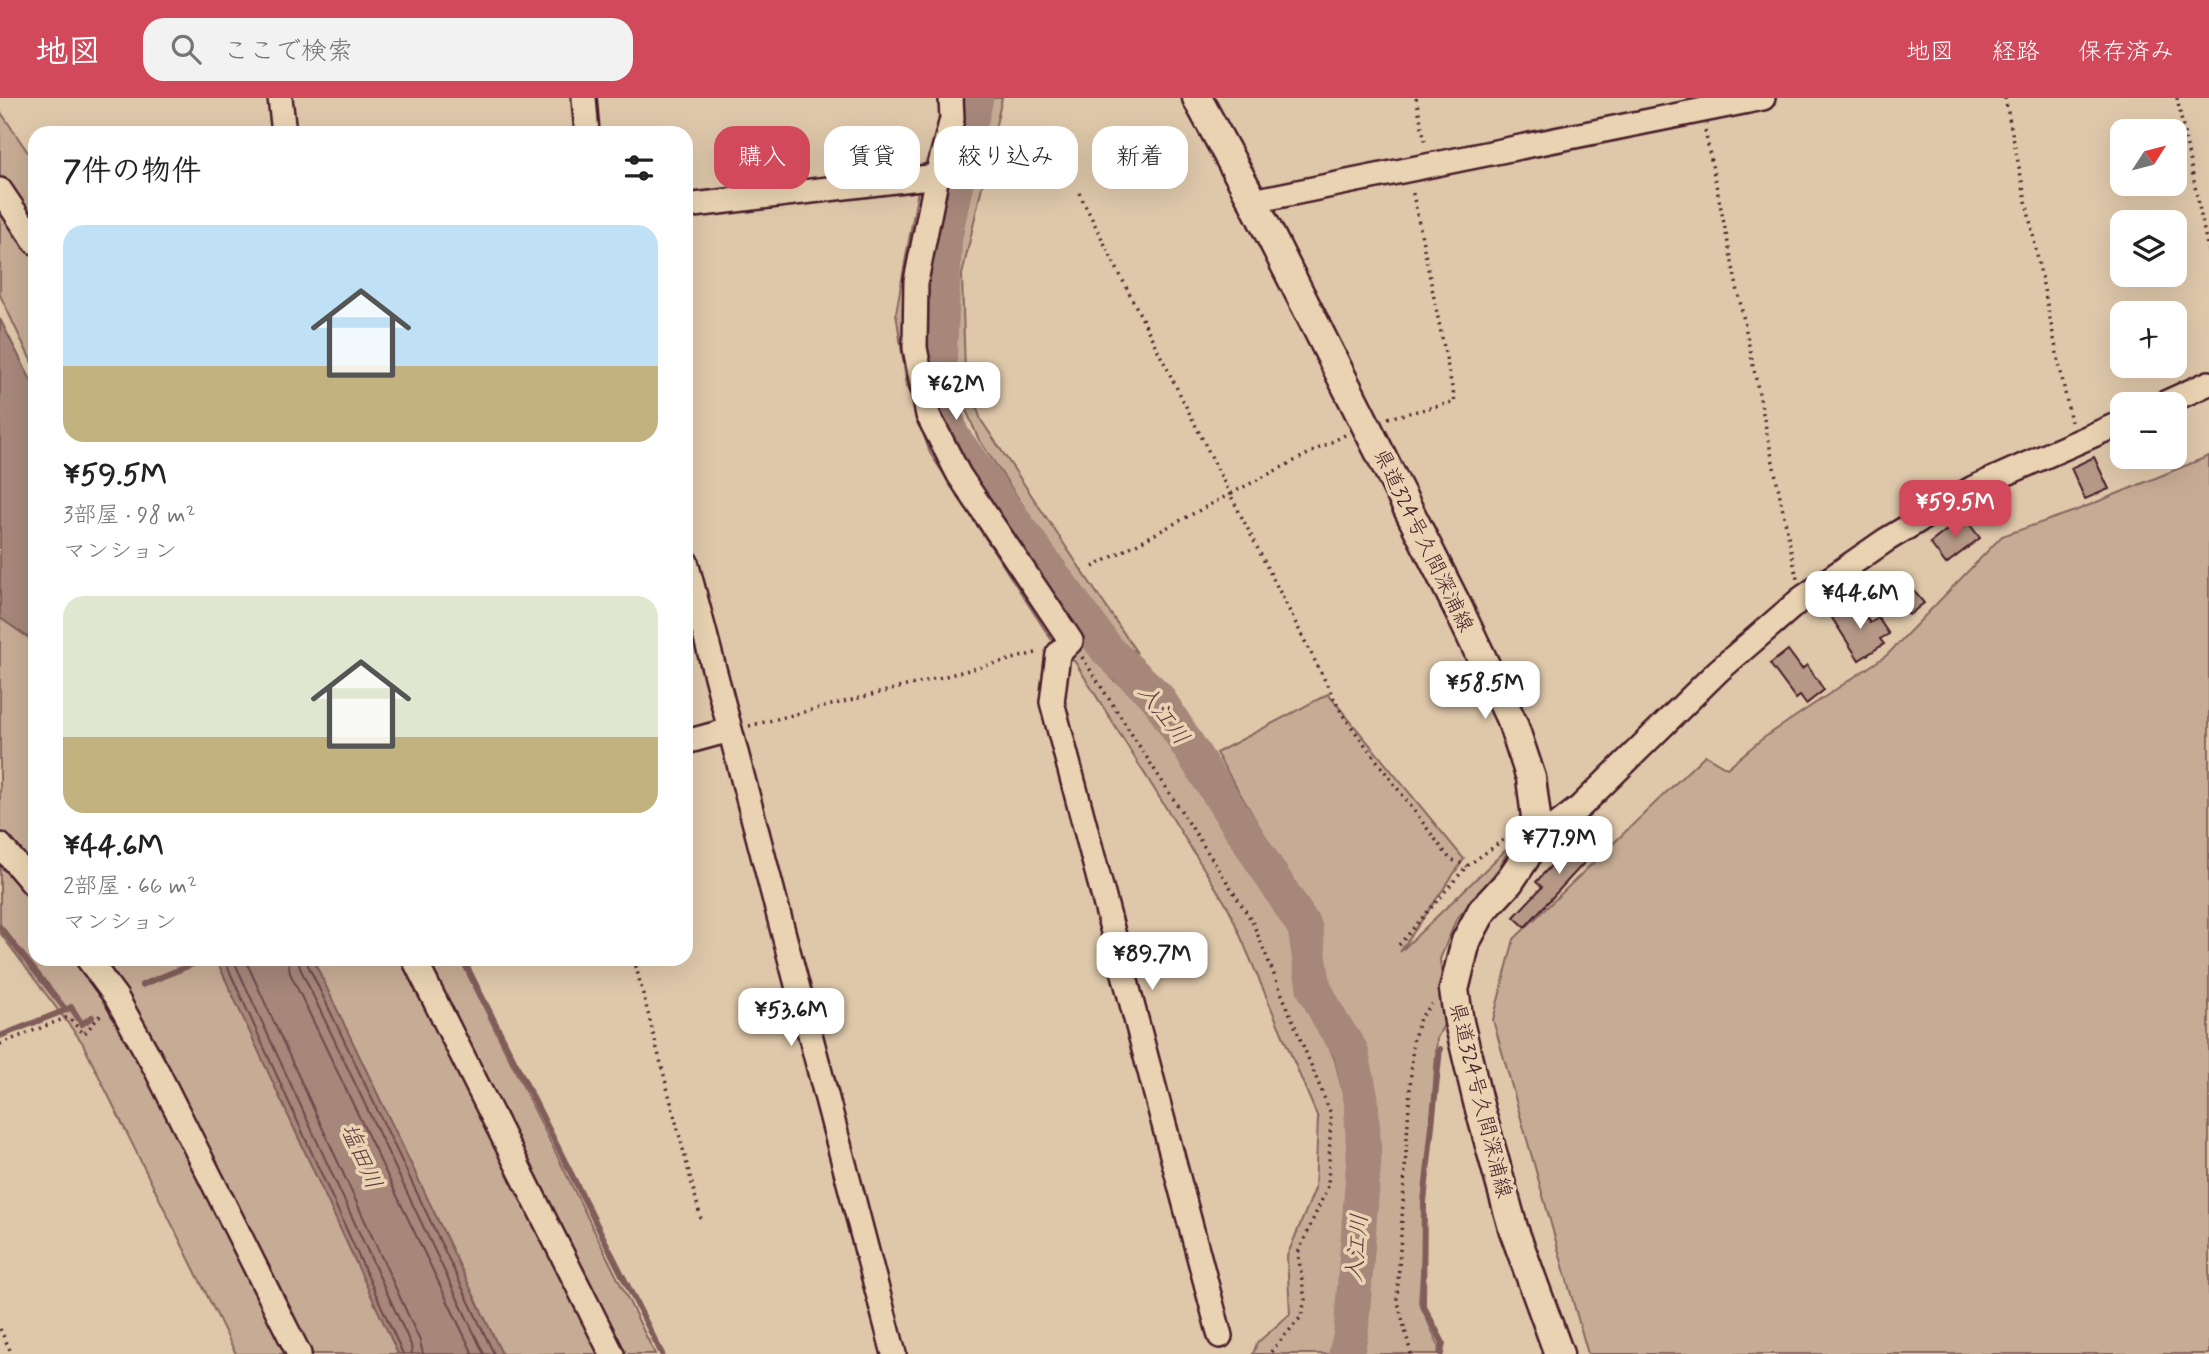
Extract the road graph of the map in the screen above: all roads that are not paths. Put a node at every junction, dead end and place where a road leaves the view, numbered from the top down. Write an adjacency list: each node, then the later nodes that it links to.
1 (280, 98): 6 (street)
2 (583, 98): 7 (street)
3 (950, 98): 8 (street)
4 (1197, 98): 12 (main road, 県道324号久間深浦線)
5 (1763, 98): 12 (street)
6 (283, 126)
7 (586, 126)
8 (950, 126)
9 (934, 176): 13 (street)
10 (934, 189): 26 (street)
11 (0, 190): 14 (street)
12 (1253, 201): 21 (main road, 県道324号久間深浦線)
13 (693, 205)
14 (28, 232)
15 (2209, 383): 16 (street)
16 (2187, 393)
17 (2110, 428): 21 (street)
18 (693, 589): 19 (street)
19 (730, 730): 20 (street); 29 (street)
20 (693, 740)
21 (1520, 838): 30 (main road, 県道324号久間深浦線)
22 (0, 845): 23 (street)
23 (28, 878)
24 (93, 966): 27 (street)
25 (418, 966): 28 (street)
26 (1220, 1336)
27 (299, 1354)
28 (612, 1354)
29 (894, 1354)
30 (1559, 1354)

